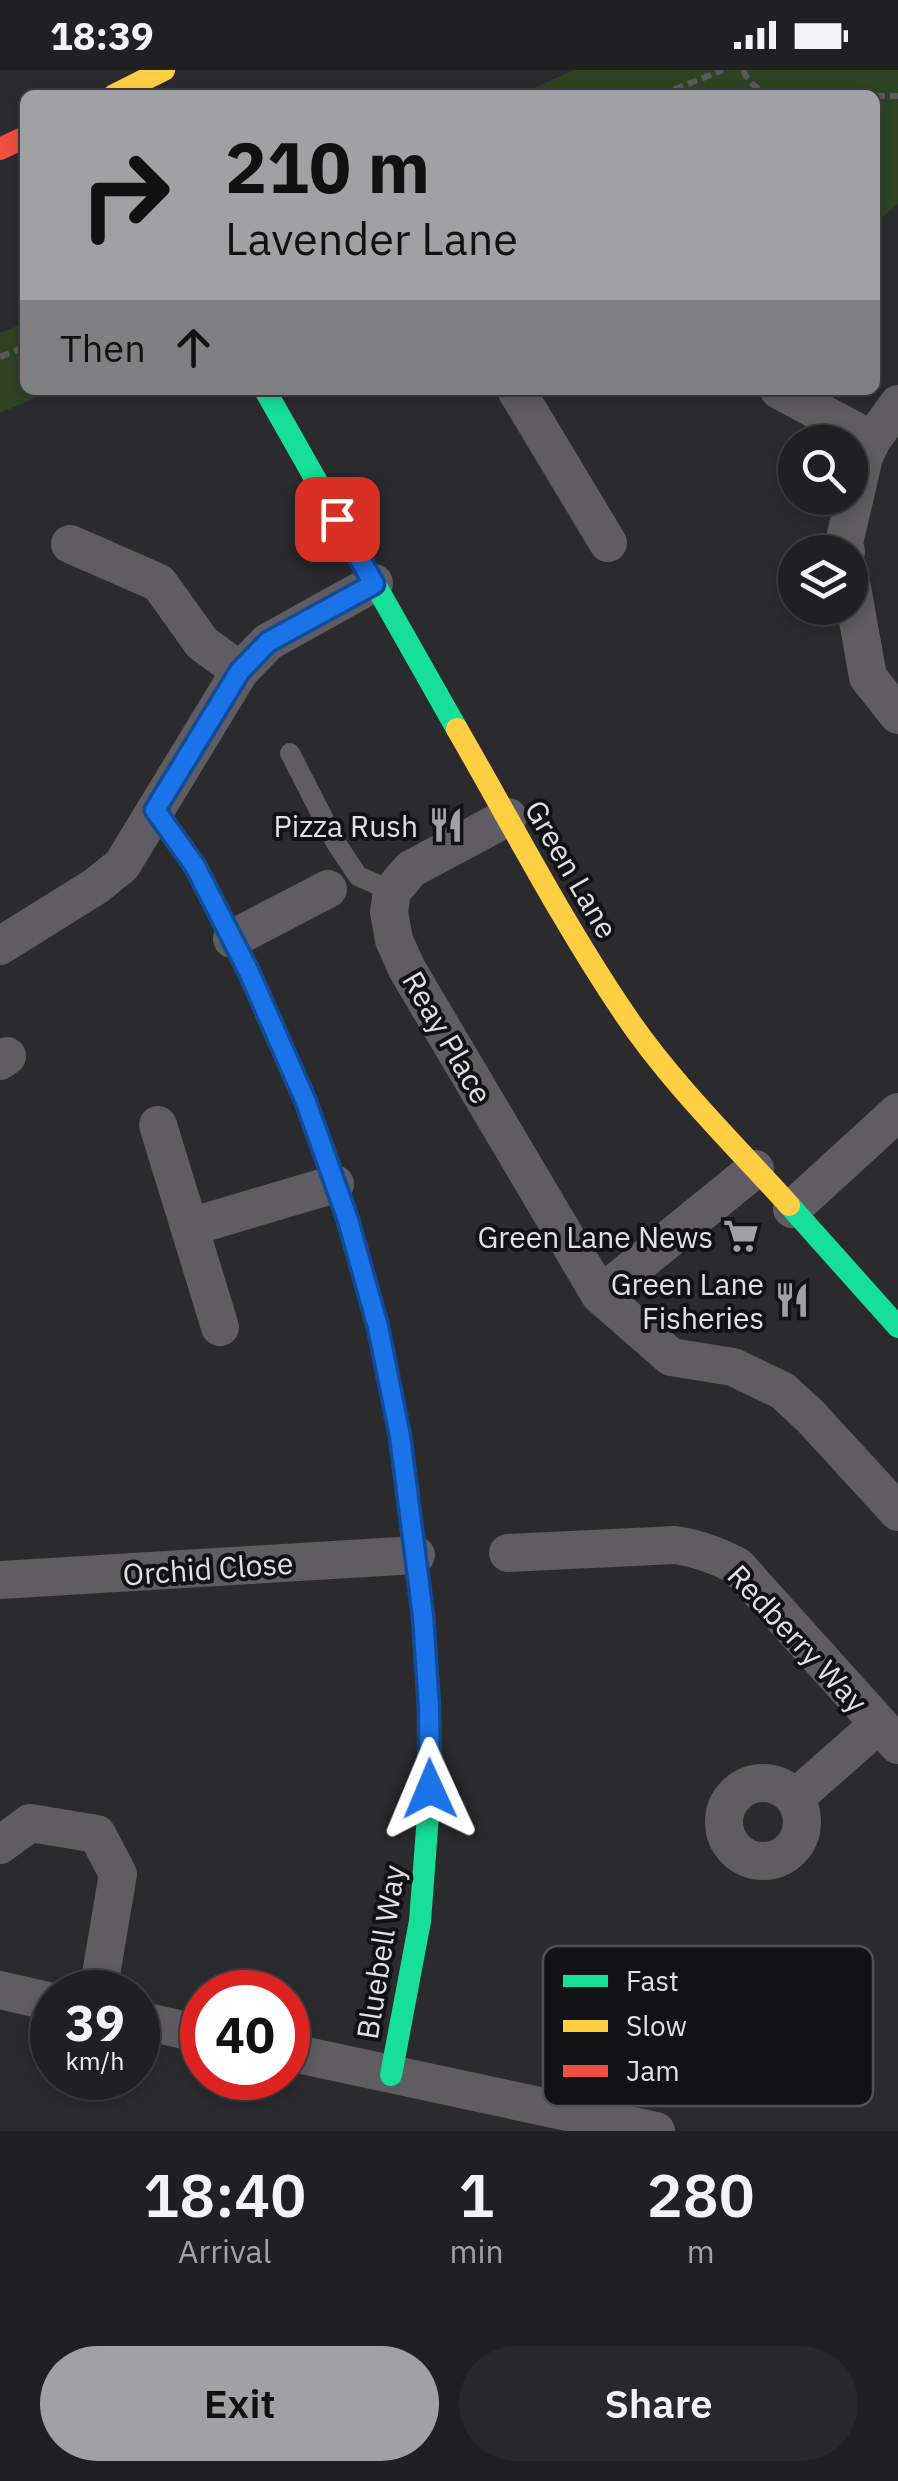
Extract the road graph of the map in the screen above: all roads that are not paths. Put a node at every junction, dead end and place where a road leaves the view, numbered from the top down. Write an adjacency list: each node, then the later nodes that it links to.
1 (153, 78): 2 (street)
2 (125, 90)
3 (268, 395): 11 (street, Green Lane)
4 (519, 395): 9 (street)
5 (789, 395): 7 (street)
6 (898, 404): 7 (street)
7 (872, 440): 8 (street)
8 (846, 535)
9 (608, 542)
10 (70, 544): 13 (street)
11 (374, 584): 13 (street); 17 (street, Green Lane)
12 (859, 625): 14 (street)
13 (240, 671): 16 (street)
14 (898, 715)
15 (290, 753): 19 (lane)
16 (155, 810): 20 (street, Bluebell Way); 21 (street)
17 (508, 817): 19 (street); 24 (street, Green Lane)
18 (328, 889): 20 (street)
19 (392, 891): 28 (street, Reay Place)
20 (232, 939): 25 (street, Bluebell Way)
21 (0, 946)
22 (898, 1112): 26 (street)
23 (158, 1124): 27 (street)
24 (756, 1168): 26 (street, Green Lane); 28 (street)
25 (335, 1184): 27 (street); 33 (street, Bluebell Way)
26 (792, 1209): 30 (street, Green Lane)
27 (190, 1227): 29 (street)
28 (600, 1295): 31 (street, Reay Place)
29 (220, 1327)
30 (898, 1327)
31 (898, 1512)
32 (508, 1553): 35 (street, Redberry Way)
33 (416, 1555): 34 (street, Orchid Close); 42 (street, Bluebell Way)
34 (0, 1580)
35 (889, 1735): 36 (street)
36 (796, 1798)
37 (0, 1846): 38 (street)
38 (102, 1970)
39 (0, 1990): 40 (street)
40 (30, 1997)
41 (310, 2057): 42 (street)
42 (391, 2074): 43 (street)
43 (656, 2131)

